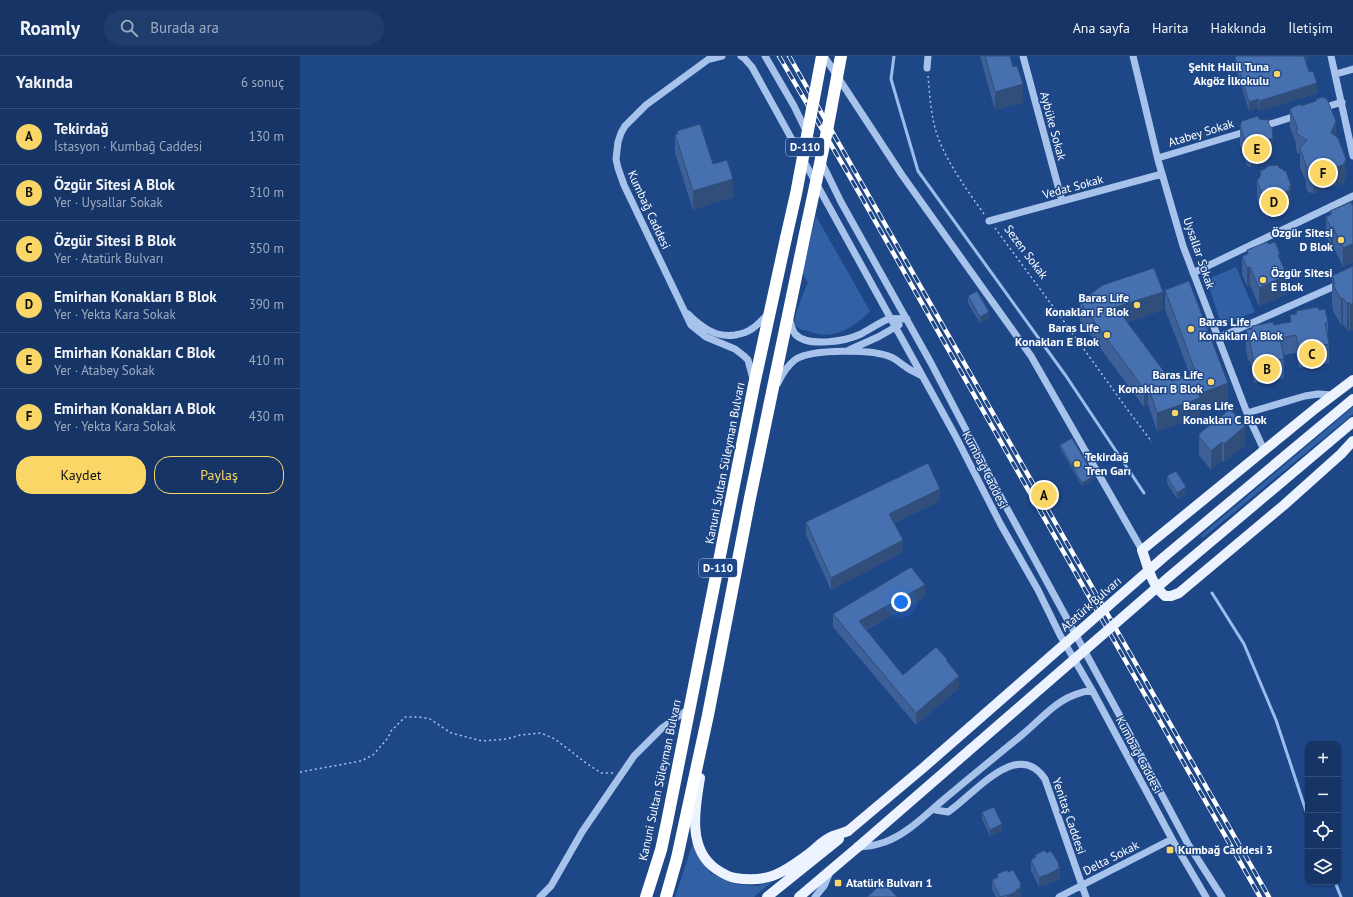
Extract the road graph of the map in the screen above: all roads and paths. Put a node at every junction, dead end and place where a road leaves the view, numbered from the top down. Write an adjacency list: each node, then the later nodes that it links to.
1 (722, 56): 10 (street, Kumbağ Caddesi)
2 (741, 56): 28 (street, Kumbağ Caddesi)
3 (765, 56): 29 (street, Kumbağ Caddesi)
4 (823, 56): 27 (highway, Kanuni Sultan Süleyman Bulvarı / D-110, bridge); 44 (street)
5 (841, 56): 25 (highway, D-110, bridge)
6 (928, 56): 11 (street)
7 (1023, 56): 21 (street, Aybüke Sokak)
8 (1133, 56): 18 (street, Uysallar Sokak)
9 (1331, 56): 13 (street)
10 (711, 58): 26 (street, Kumbağ Caddesi)
11 (927, 68): 22 (path, Sezen Sokak)
12 (1353, 69): 13 (street)
13 (1336, 74): 14 (street)
14 (1342, 102): 15 (street); 17 (street)
15 (1319, 109)
16 (1303, 114): 18 (street, Atabey Sokak)
17 (1353, 156)
18 (1158, 158): 19 (street, Uysallar Sokak)
19 (1162, 174): 21 (street, Vedat Sokak); 23 (street, Uysallar Sokak)
20 (1353, 196): 23 (street)
21 (1062, 201): 22 (street, Vedat Sokak)
22 (989, 221): 42 (path, Sezen Sokak)
23 (1193, 273): 31 (street, Uysallar Sokak)
24 (1353, 278): 31 (street)
25 (789, 308): 28 (street); 37 (highway, D-110)
26 (684, 312): 27 (street, Kumbağ Caddesi); 35 (street, Kumbağ Caddesi)
27 (770, 312): 35 (highway, Kanuni Sultan Süleyman Bulvarı / D-110)
28 (890, 319): 29 (street); 30 (street, Kumbağ Caddesi)
29 (907, 319): 30 (street); 65 (street, Kumbağ Caddesi)
30 (895, 327): 32 (street); 33 (street, Kumbağ Caddesi)
31 (1218, 338): 39 (street, Uysallar Sokak)
32 (847, 351): 33 (street); 37 (street)
33 (923, 377): 45 (street, Kumbağ Caddesi)
34 (1353, 380): 36 (main road)
35 (754, 385): 46 (highway, Kanuni Sultan Süleyman Bulvarı / D-110)
36 (1333, 395): 39 (street); 43 (main road)
37 (770, 399): 47 (highway, D-110)
38 (1353, 399): 51 (main road, Atatürk Bulvarı, bridge)
39 (1247, 413): 43 (street, Uysallar Sokak)
40 (1353, 422): 53 (main road, bridge)
41 (1353, 441): 44 (main road)
42 (1152, 442)
43 (1264, 450): 44 (main road)
44 (1142, 550)
45 (1092, 690): 50 (street); 52 (street, Kumbağ Caddesi)
46 (690, 708): 49 (street); 57 (highway, Kanuni Sultan Süleyman Bulvarı / D-110)
47 (708, 715): 51 (main road); 58 (highway, D-110)
48 (300, 772): 49 (path)
49 (622, 773): 56 (street)
50 (934, 808): 53 (street); 55 (street, Yenitaş Caddesi)
51 (848, 831): 59 (main road, Atatürk Bulvarı)
52 (1172, 838): 55 (street, Delta Sokak); 64 (street, Kumbağ Caddesi)
53 (858, 848): 54 (main road)
54 (830, 872): 60 (main road); 61 (street)
55 (1082, 886): 62 (street, Delta Sokak); 63 (street, Yenitaş Caddesi)
56 (540, 897)
57 (646, 897)
58 (666, 897)
59 (767, 897)
60 (799, 897)
61 (816, 897)
62 (1059, 897)
63 (1086, 897)
64 (1206, 897)
65 (1222, 897)

